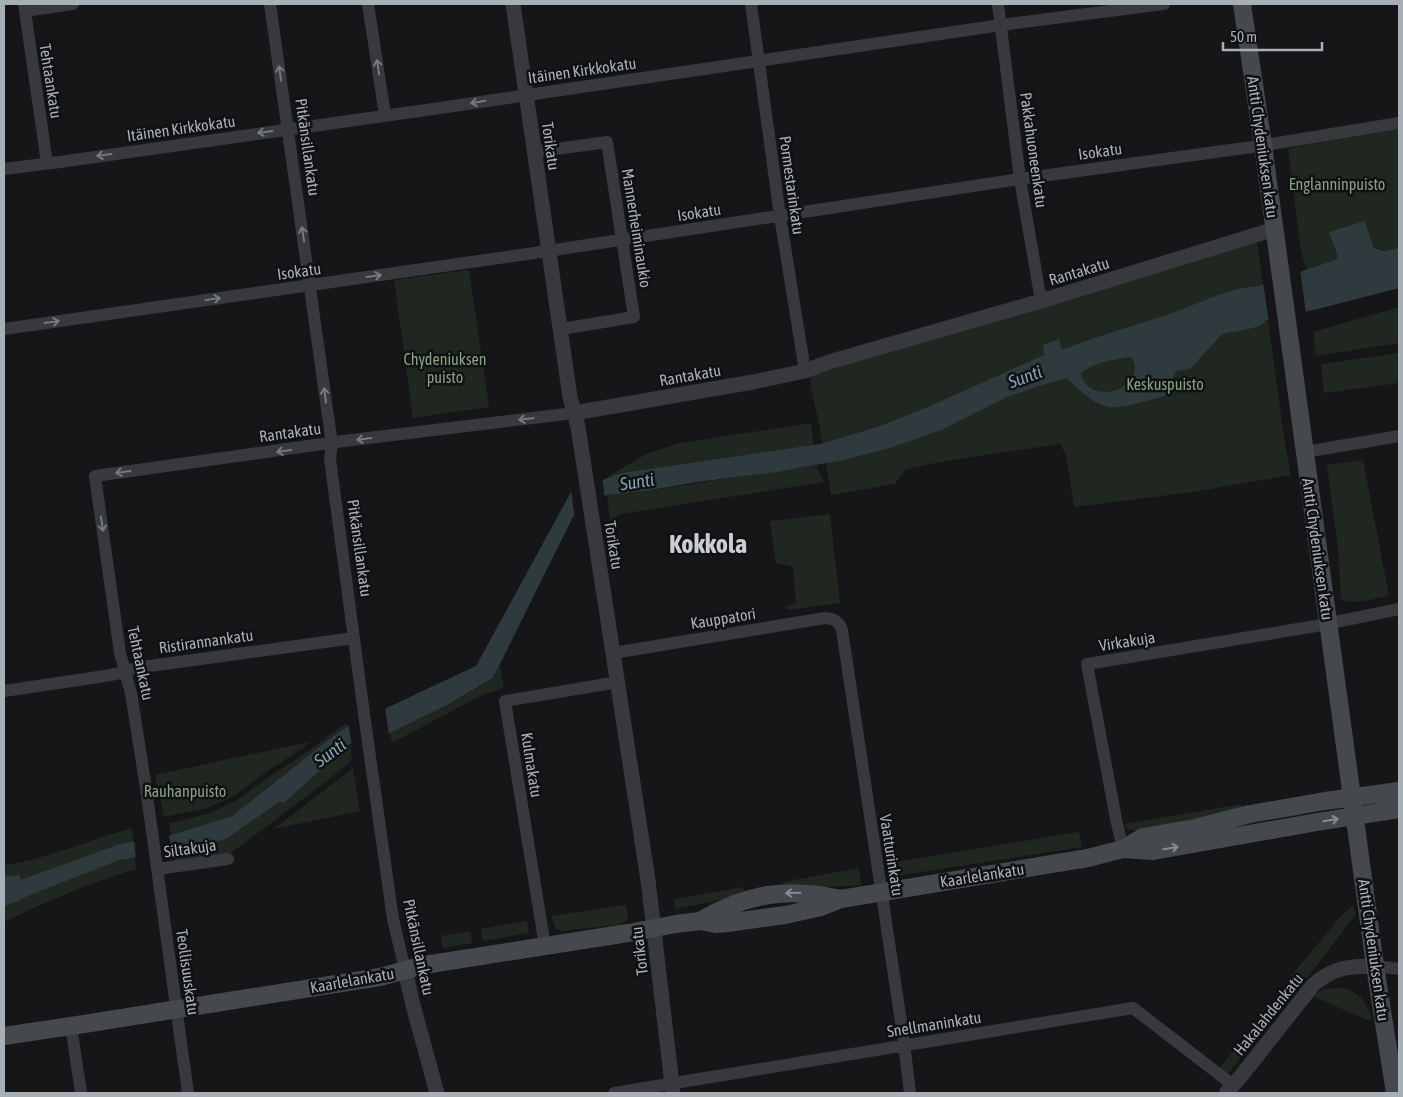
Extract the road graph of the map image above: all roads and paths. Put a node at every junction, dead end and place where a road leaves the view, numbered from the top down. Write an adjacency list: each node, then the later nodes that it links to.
1 (73, 4): 9 (street)
2 (270, 4): 15 (street, Pitkänsillankatu, one-way to 2)
3 (368, 4): 13 (street, one-way to 3)
4 (513, 4): 12 (street, Torikatu)
5 (751, 4): 11 (street, Pormestarinkatu)
6 (998, 4): 10 (street, Pakkahuoneenkatu)
7 (1164, 4): 10 (street, Itäinen Kirkkokatu)
8 (1242, 4): 16 (main road, Antti Chydeniuksen katu)
9 (24, 7): 18 (street, Tehtaankatu)
10 (1001, 25): 11 (street, Itäinen Kirkkokatu); 20 (street, Pakkahuoneenkatu)
11 (759, 61): 12 (street, Itäinen Kirkkokatu); 21 (street, Pormestarinkatu)
12 (526, 94): 13 (street, Itäinen Kirkkokatu, one-way to 13); 17 (street, Torikatu)
13 (386, 115): 15 (street, Itäinen Kirkkokatu)
14 (1399, 123): 16 (street, Isokatu)
15 (288, 129): 18 (street, Itäinen Kirkkokatu, one-way to 18); 25 (street, Pitkänsillankatu, one-way to 15)
16 (1263, 145): 20 (street, Isokatu); 22 (main road, Antti Chydeniuksen katu)
17 (534, 152): 23 (street, Mannerheiminaukio); 24 (street, Torikatu)
18 (47, 163): 19 (street, Itäinen Kirkkokatu)
19 (4, 169)
20 (1020, 179): 21 (street, Isokatu); 26 (street, Pakkahuoneenkatu)
21 (780, 216): 23 (street, Isokatu); 29 (street, Pormestarinkatu)
22 (1275, 229): 26 (street, Rantakatu); 33 (main road, Antti Chydeniuksen katu)
23 (622, 240): 24 (street, Isokatu); 27 (street, Mannerheiminaukio)
24 (548, 251): 25 (street, Isokatu, one-way to 24); 27 (street, Torikatu)
25 (310, 285): 28 (street, Isokatu, one-way to 25); 32 (street, Pitkänsillankatu, one-way to 25)
26 (1041, 301): 29 (street, Rantakatu)
27 (560, 328): 30 (street, Torikatu)
28 (4, 329)
29 (805, 371): 30 (street, Rantakatu)
30 (574, 413): 32 (street, Rantakatu, one-way to 32); 39 (street, Torikatu)
31 (1399, 436): 33 (street)
32 (332, 444): 34 (street, Rantakatu, one-way to 34); 38 (street, Pitkänsillankatu)
33 (1305, 452): 37 (main road, Antti Chydeniuksen katu)
34 (95, 476): 40 (street, Tehtaankatu, one-way to 40)
35 (1399, 609): 37 (street)
36 (839, 622): 39 (street, Kauppatori); 50 (street, Vaatturinkatu)
37 (1328, 624): 44 (main road, Antti Chydeniuksen katu); 47 (street, Virkakuja)
38 (354, 638): 40 (street, Ristirannankatu); 55 (street, Pitkänsillankatu)
39 (613, 653): 41 (street, Torikatu)
40 (125, 672): 42 (street, Ristirannankatu); 49 (street, Tehtaankatu)
41 (618, 682): 51 (street, Torikatu); 52 (street, Kulmakatu)
42 (4, 691)
43 (1399, 791): 44 (main road, Kaarlelankatu)
44 (1352, 797): 46 (main road, Antti Chydeniuksen katu); 47 (main road, Kaarlelankatu)
45 (1399, 809): 46 (main road, Kaarlelankatu)
46 (1355, 816): 47 (main road, Kaarlelankatu, one-way to 46); 53 (main road, Antti Chydeniuksen katu)
47 (1123, 849): 50 (main road, Kaarlelankatu)
48 (228, 859): 49 (street, Siltakuja)
49 (156, 863): 56 (street, Teollisuuskatu)
50 (881, 892): 51 (main road, Kaarlelankatu); 59 (street, Vaatturinkatu)
51 (654, 928): 52 (main road, Kaarlelankatu); 60 (street, Torikatu)
52 (545, 946): 55 (main road, Kaarlelankatu)
53 (1375, 966): 54 (street); 61 (street, Hakalahdenkatu); 67 (main road, Antti Chydeniuksen katu)
54 (1399, 969)
55 (405, 970): 56 (main road, Kaarlelankatu); 64 (street, Pitkänsillankatu)
56 (177, 1009): 57 (main road, Kaarlelankatu); 63 (street, Teollisuuskatu)
57 (72, 1026): 58 (main road, Kaarlelankatu); 62 (street)
58 (4, 1036)
59 (905, 1045): 60 (street, Snellmaninkatu); 61 (street, Snellmaninkatu); 66 (street, Vaatturinkatu)
60 (672, 1088): 65 (street, Snellmaninkatu)
61 (1230, 1089)
62 (81, 1093)
63 (188, 1093)
64 (437, 1093)
65 (614, 1093)
66 (910, 1093)
67 (1395, 1093)

